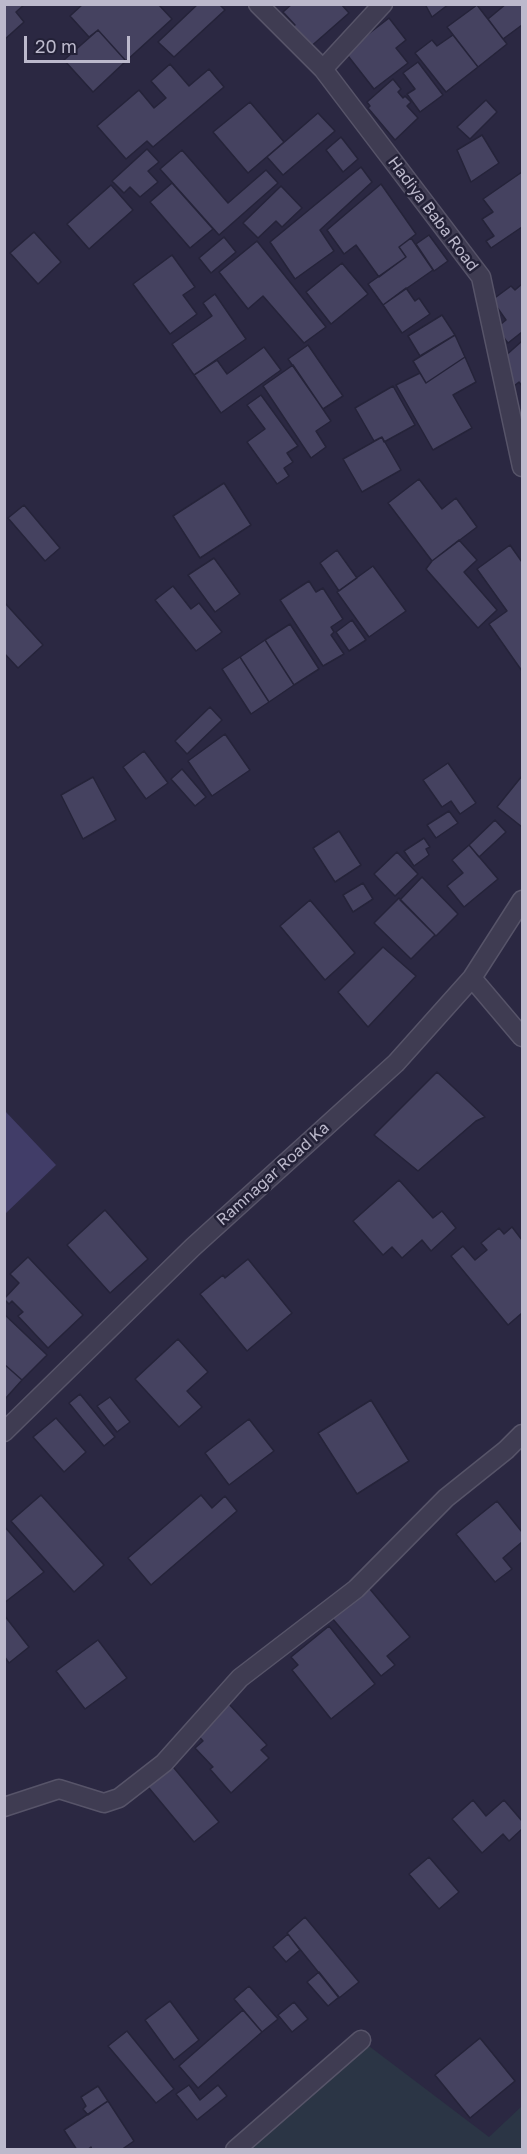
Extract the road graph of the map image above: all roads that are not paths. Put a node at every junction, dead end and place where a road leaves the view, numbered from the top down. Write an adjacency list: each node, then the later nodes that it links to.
1 (258, 4): 3 (street, Hadiya Baba Road)
2 (383, 4): 3 (street)
3 (323, 69): 4 (street, Hadiya Baba Road)
4 (522, 467)
5 (522, 900): 6 (street, Ramnagar Road Ka)
6 (471, 978): 7 (street); 8 (street, Ramnagar Road Ka)
7 (522, 1037)
8 (4, 1432)
9 (522, 1434): 10 (street)
10 (4, 1807)
11 (361, 2040): 12 (street)
12 (235, 2150)

